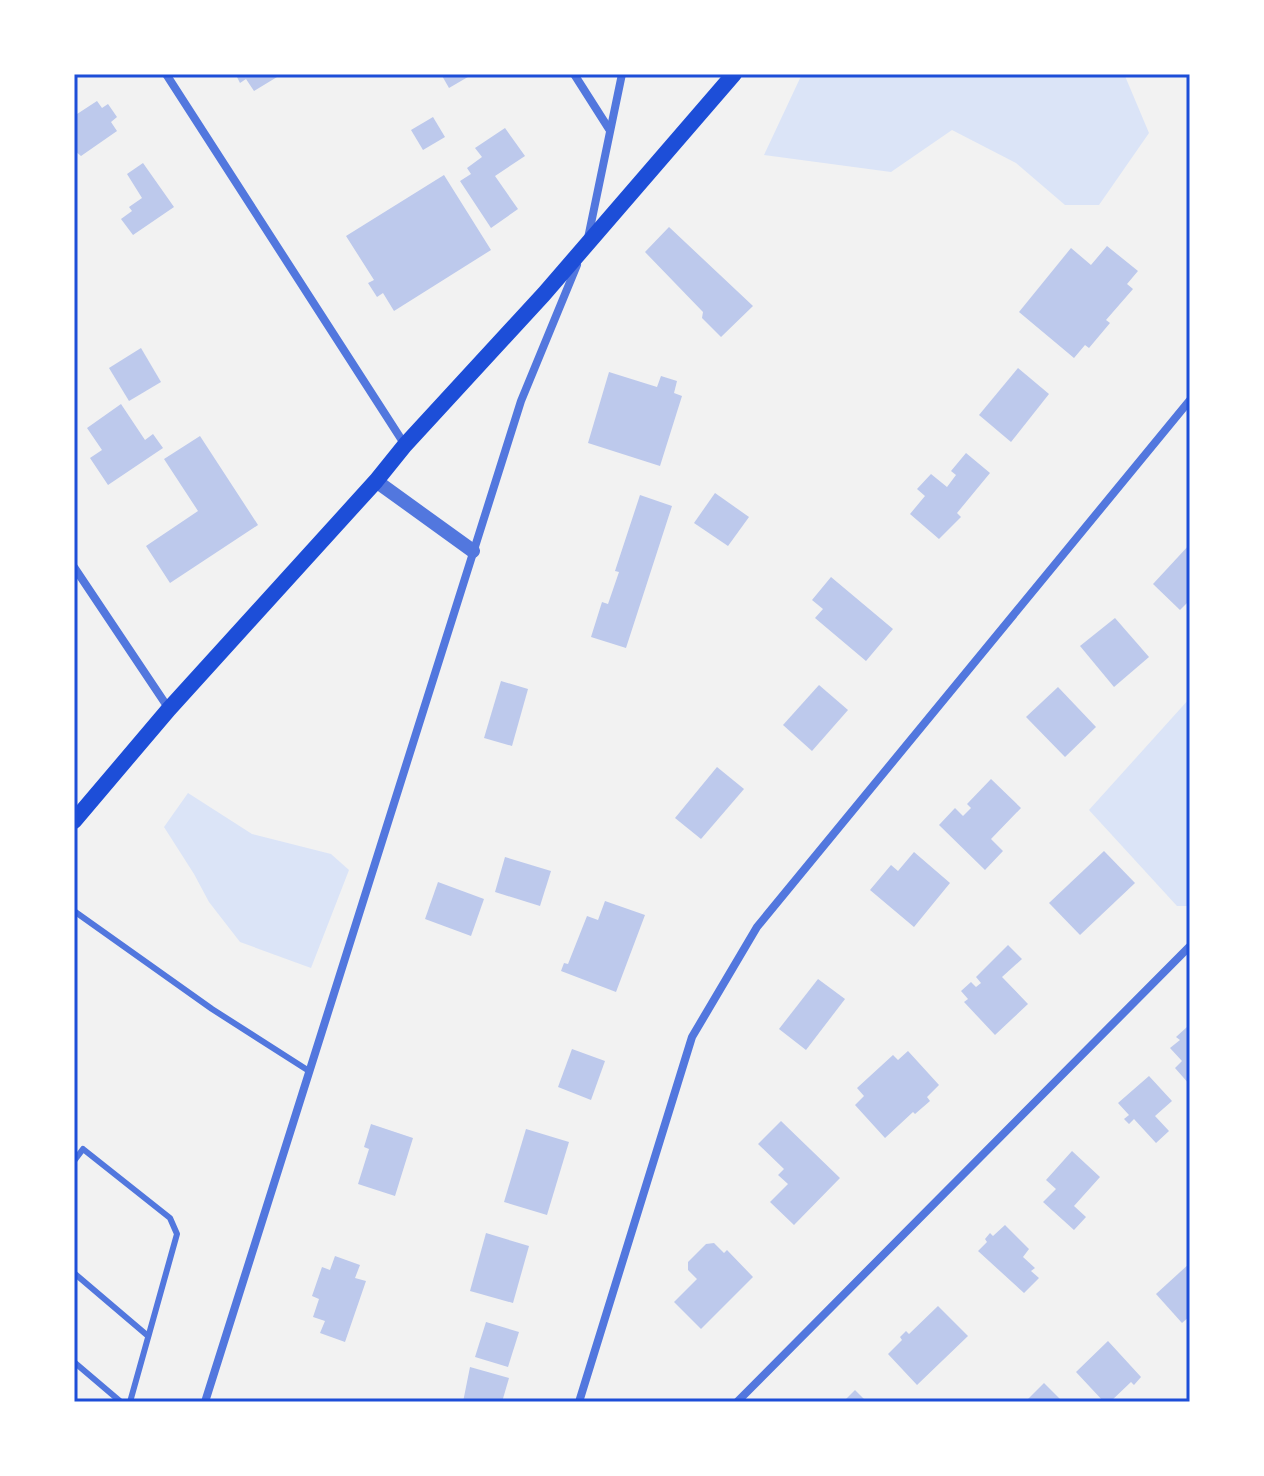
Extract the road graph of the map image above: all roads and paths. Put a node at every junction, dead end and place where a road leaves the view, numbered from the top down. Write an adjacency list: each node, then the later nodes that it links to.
1 (166, 74): 8 (street)
2 (574, 74): 5 (street)
3 (622, 74): 5 (street)
4 (734, 74): 6 (main road)
5 (609, 129): 6 (street)
6 (587, 243): 8 (main road); 10 (street)
7 (1190, 400): 24 (street)
8 (405, 445): 9 (main road)
9 (376, 481): 10 (street); 12 (main road)
10 (473, 551): 16 (street)
11 (74, 567): 12 (street)
12 (169, 709): 13 (main road)
13 (74, 821)
14 (74, 911): 16 (lane)
15 (1190, 946): 25 (street)
16 (309, 1071): 23 (street)
17 (74, 1161): 19 (lane)
18 (74, 1273): 19 (lane)
19 (148, 1336): 22 (lane)
20 (74, 1362): 21 (lane)
21 (121, 1402)
22 (130, 1402)
23 (205, 1402)
24 (579, 1402)
25 (737, 1402)

